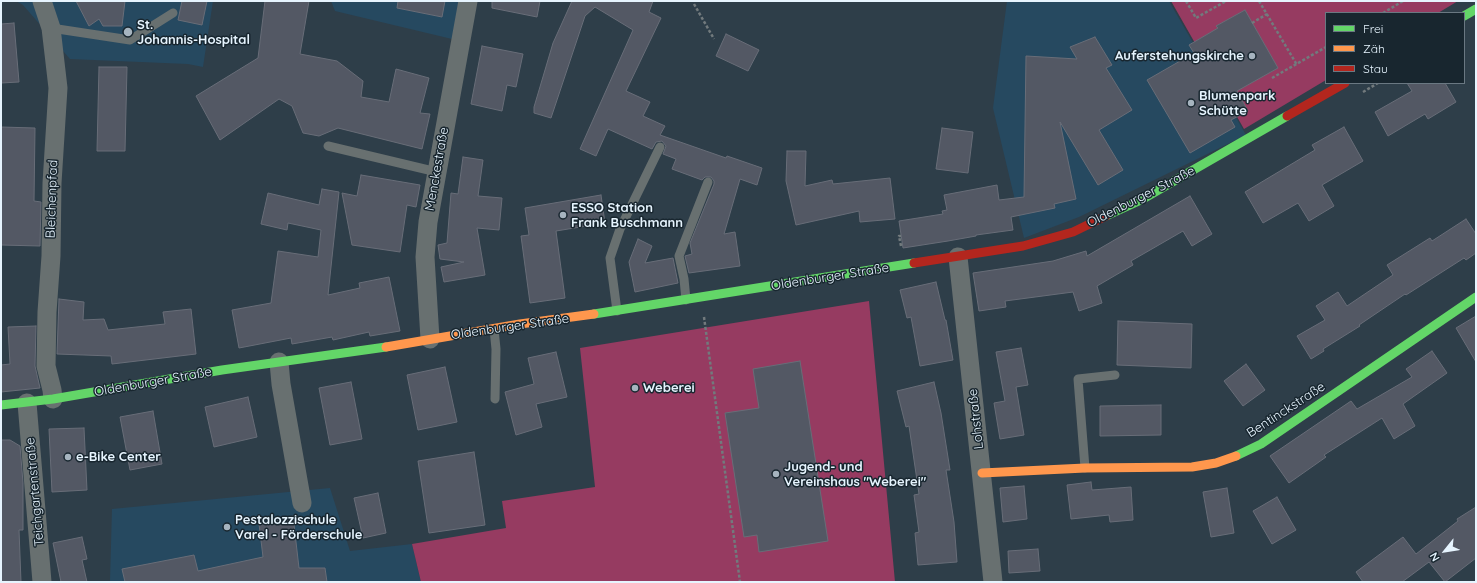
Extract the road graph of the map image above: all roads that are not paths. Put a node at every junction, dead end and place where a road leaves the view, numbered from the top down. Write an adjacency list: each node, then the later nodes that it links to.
1 (42, 1): 6 (street, Bleichenpfad)
2 (468, 1): 10 (street, Menckestraße)
3 (1476, 9): 5 (main road)
4 (173, 13): 6 (lane)
5 (1465, 15)
6 (52, 28): 20 (street, Bleichenpfad)
7 (1343, 84): 12 (main road, Oldenburger Straße)
8 (328, 146): 10 (lane)
9 (660, 147): 15 (lane)
10 (436, 172): 17 (street, Menckestraße)
11 (708, 182): 14 (lane)
12 (958, 257): 14 (main road, Oldenburger Straße); 25 (street, Lohstraße)
13 (1476, 298): 24 (main road, Bentinckstraße)
14 (686, 300): 15 (main road, Oldenburger Straße)
15 (617, 311): 16 (main road, Oldenburger Straße)
16 (494, 329): 17 (main road, Oldenburger Straße); 21 (lane)
17 (430, 339): 18 (main road, Oldenburger Straße)
18 (279, 362): 20 (main road, Oldenburger Straße); 26 (street)
19 (1115, 375): 24 (lane)
20 (53, 399): 22 (main road, Oldenburger Straße)
21 (495, 399)
22 (27, 403): 23 (main road, Oldenburger Straße); 27 (street, Teichgartenstraße)
23 (1, 405)
24 (1085, 468): 25 (main road, Bentinckstraße)
25 (982, 473): 28 (street, Lohstraße)
26 (302, 503)
27 (42, 582)
28 (993, 582)

